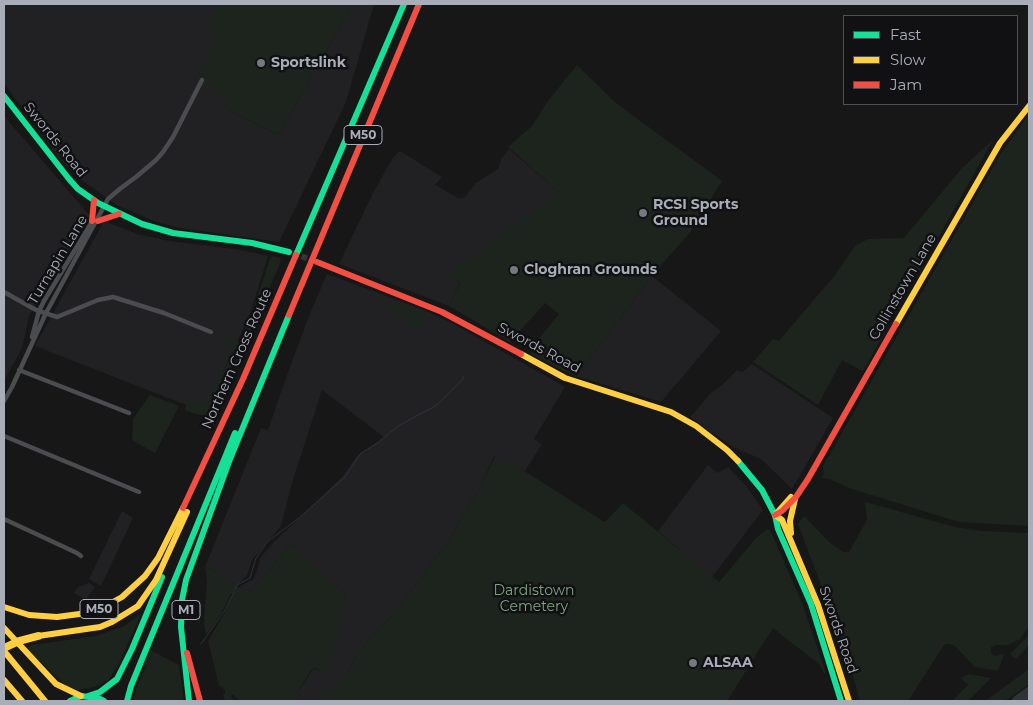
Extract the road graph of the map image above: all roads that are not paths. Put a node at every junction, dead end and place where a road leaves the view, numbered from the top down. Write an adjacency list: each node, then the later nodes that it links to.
1 (404, 4): 19 (main road, Northern Cross Route / M50)
2 (419, 4): 12 (main road, M50)
3 (202, 80): 7 (street, Turnapin Lane)
4 (4, 96): 6 (main road, Swords Road)
5 (1029, 106): 23 (main road, Collinstown Lane)
6 (94, 200): 7 (main road, Swords Road); 9 (main road)
7 (104, 206): 8 (main road, Swords Road); 9 (street, Turnapin Lane)
8 (119, 214): 9 (main road); 10 (main road, Swords Road)
9 (96, 219): 14 (street, Turnapin Lane); 15 (street, Turnapin Lane)
10 (289, 252)
11 (317, 262): 26 (main road, Swords Road)
12 (308, 267): 31 (main road, M50); 41 (main road, M50)
13 (4, 292): 14 (street)
14 (39, 311): 15 (street); 17 (street, Turnapin Lane)
15 (46, 313): 16 (street); 17 (street, Turnapin Lane)
16 (211, 332)
17 (30, 347): 18 (street, Turnapin Lane)
18 (20, 370): 20 (street, Turnapin Lane); 21 (street)
19 (243, 379): 28 (main road, M50); 32 (main road, Northern Cross Route / M50)
20 (4, 400)
21 (130, 413)
22 (4, 436): 24 (street)
23 (804, 484): 25 (main road, Collinstown Lane); 26 (main road, Collinstown Lane)
24 (138, 492)
25 (796, 497): 26 (main road, Collinstown Lane); 29 (main road)
26 (775, 515): 29 (main road, Swords Road); 44 (main road, Swords Road)
27 (4, 519): 30 (street)
28 (176, 537): 34 (main road, bridge); 36 (main road, M50)
29 (791, 540): 45 (main road, Swords Road)
30 (81, 556)
31 (192, 564): 42 (main road, M50); 43 (main road, M1)
32 (4, 607)
33 (4, 628): 36 (main road)
34 (4, 650): 38 (main road)
35 (4, 680): 37 (main road)
36 (84, 696): 39 (main road); 40 (main road)
37 (22, 701)
38 (46, 701)
39 (70, 701)
40 (104, 701)
41 (127, 701)
42 (189, 701)
43 (200, 701)
44 (842, 701)
45 (848, 701)

